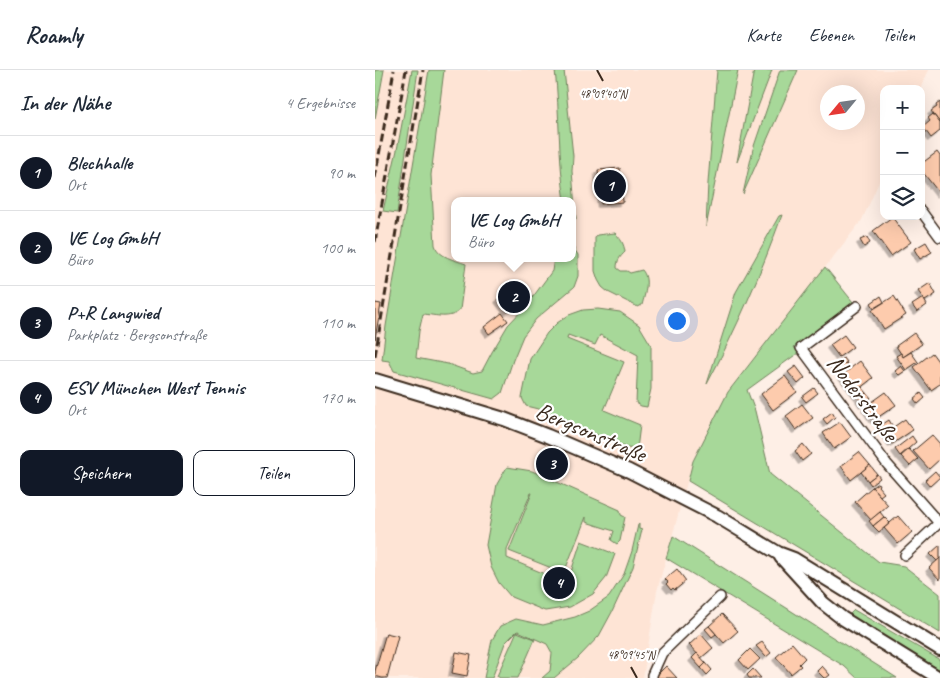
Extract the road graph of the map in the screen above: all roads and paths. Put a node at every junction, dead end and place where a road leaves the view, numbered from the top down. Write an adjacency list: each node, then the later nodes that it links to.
1 (925, 216): 2 (street)
2 (940, 237)
3 (857, 306): 5 (street, Noderstraße)
4 (375, 380): 6 (street, Bergsonstraße)
5 (939, 523): 7 (street, Noderstraße)
6 (778, 553): 9 (street, Bergsonstraße); 11 (street, Bergsonstraße)
7 (905, 555)
8 (720, 596): 10 (street)
9 (940, 649)
10 (652, 678)
11 (939, 678)

